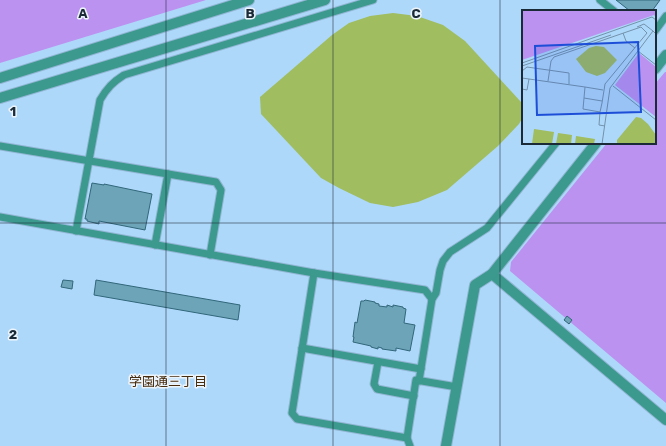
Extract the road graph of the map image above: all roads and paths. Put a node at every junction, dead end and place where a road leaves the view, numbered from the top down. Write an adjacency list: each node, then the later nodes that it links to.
1 (249, 0): 10 (street)
2 (325, 0): 11 (street)
3 (373, 0): 15 (lane)
4 (600, 0): 5 (lane)
5 (613, 10)
6 (666, 16): 7 (lane)
7 (656, 30)
8 (665, 58): 9 (street)
9 (656, 68)
10 (0, 78)
11 (0, 98)
12 (555, 144): 23 (lane)
13 (595, 144): 22 (street)
14 (0, 146): 15 (lane)
15 (89, 161): 16 (lane); 18 (lane)
16 (168, 174): 19 (lane); 20 (lane)
17 (0, 217): 18 (lane)
18 (76, 231): 19 (lane)
19 (155, 245): 20 (lane)
20 (210, 254): 21 (lane)
21 (314, 273): 23 (lane); 24 (lane)
22 (492, 274): 28 (street); 30 (street)
23 (432, 299): 26 (lane)
24 (302, 348): 25 (lane); 31 (lane)
25 (378, 362): 26 (lane); 29 (lane)
26 (421, 369): 27 (lane)
27 (419, 381): 28 (lane); 29 (lane)
28 (457, 387): 33 (street)
29 (414, 396): 31 (lane)
30 (666, 420)
31 (407, 438): 32 (lane)
32 (410, 446)
33 (446, 446)

